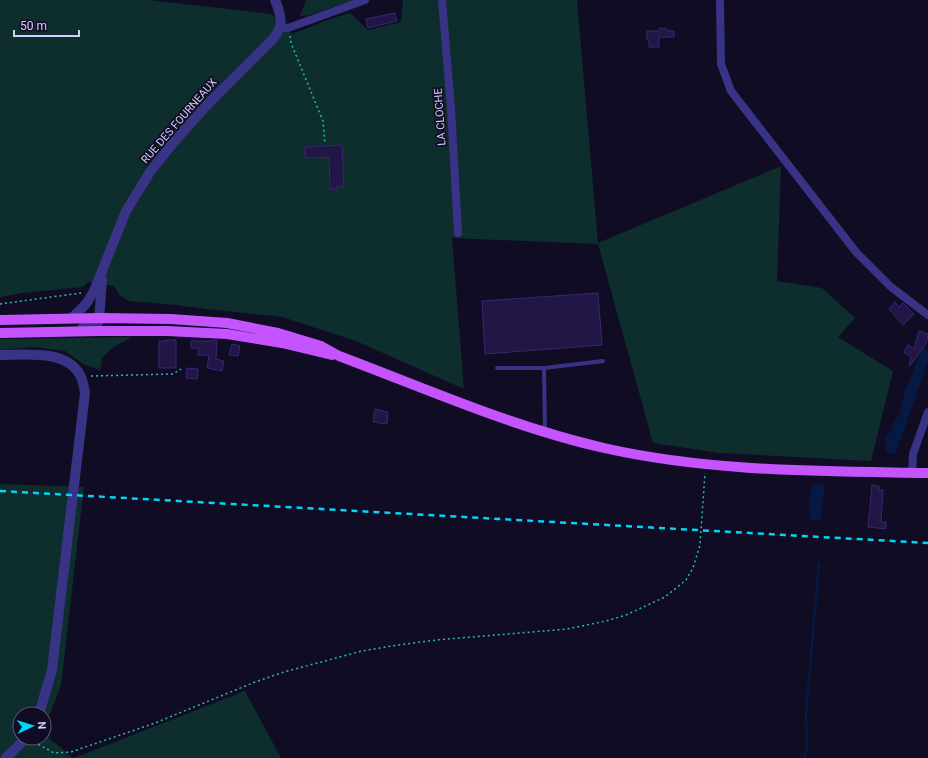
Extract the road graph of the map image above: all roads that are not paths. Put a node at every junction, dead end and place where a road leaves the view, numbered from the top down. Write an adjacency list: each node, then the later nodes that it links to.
1 (275, 0): 5 (street)
2 (365, 0): 5 (street)
3 (442, 0): 6 (street, LA CLOCHE)
4 (720, 0): 8 (street)
5 (284, 27): 7 (street, RUE DES FOURNEAUX)
6 (458, 233)
7 (103, 268): 9 (street, RUE DES FOURNEAUX); 10 (street)
8 (928, 315)
9 (72, 318): 10 (main road); 11 (main road)
10 (100, 318): 12 (street); 15 (main road)
11 (0, 320)
12 (0, 329)
13 (0, 333): 15 (main road)
14 (0, 355): 23 (street)
15 (339, 356): 20 (main road)
16 (602, 361): 18 (lane)
17 (497, 368): 18 (lane)
18 (544, 368): 20 (lane)
19 (928, 412): 21 (street)
20 (545, 432): 21 (main road)
21 (912, 473): 22 (main road)
22 (928, 473)
23 (41, 706)
24 (22, 746): 25 (street)
25 (6, 758)

